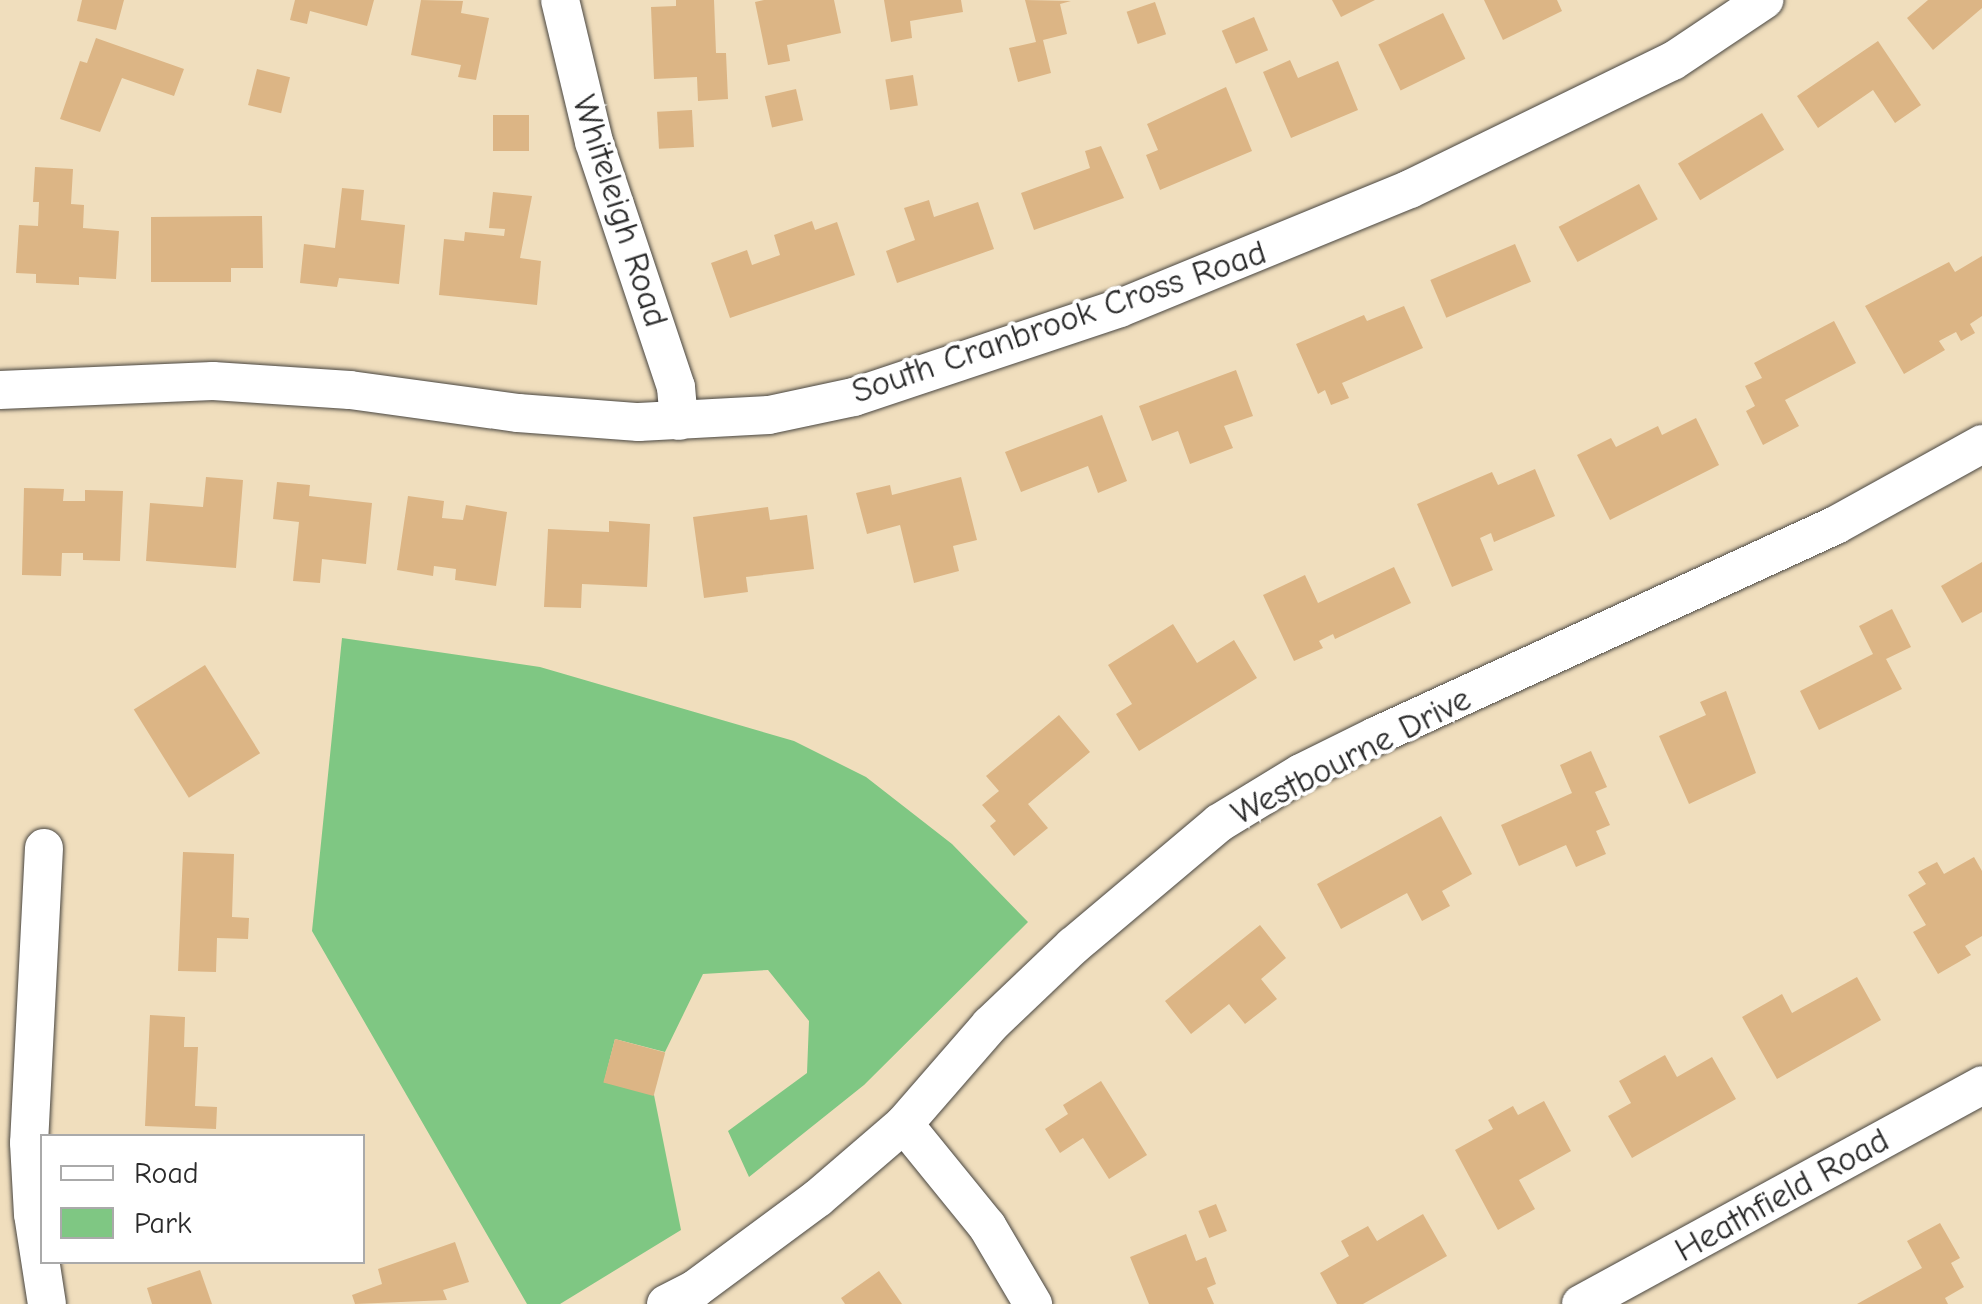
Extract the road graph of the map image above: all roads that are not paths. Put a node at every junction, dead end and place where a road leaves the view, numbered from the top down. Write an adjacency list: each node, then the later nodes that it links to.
1 (560, 0): 4 (street, Whiteleigh Road)
2 (1764, 0): 4 (street, South Cranbrook Cross Road)
3 (0, 390): 4 (street, South Cranbrook Cross Road)
4 (679, 421)
5 (1982, 444): 8 (street, Westbourne Drive)
6 (44, 848): 9 (street)
7 (1982, 1085): 14 (street, Heathfield Road)
8 (904, 1124): 12 (street, Westbourne Drive); 13 (street)
9 (40, 1262)
10 (40, 1264): 11 (street)
11 (47, 1304)
12 (666, 1304)
13 (1033, 1304)
14 (1581, 1304)

